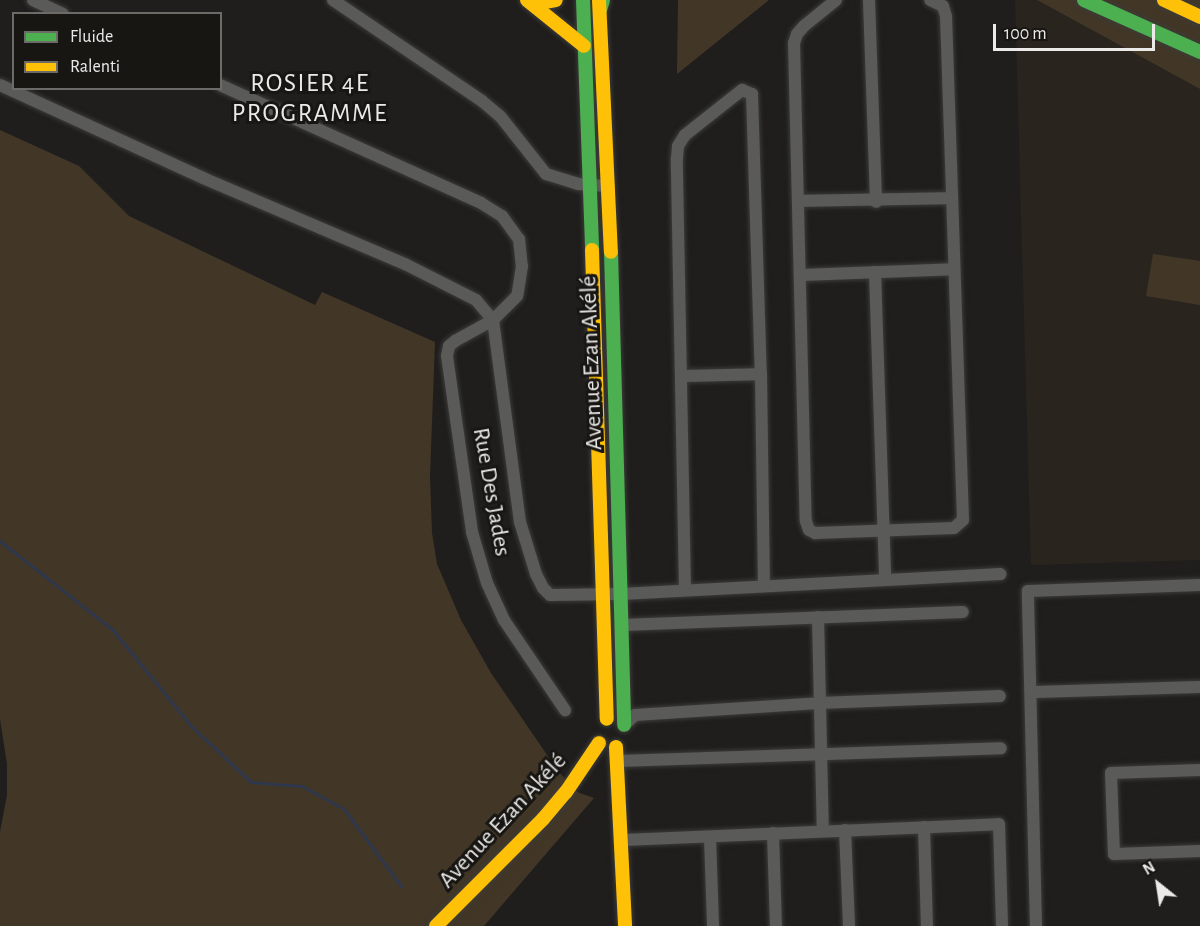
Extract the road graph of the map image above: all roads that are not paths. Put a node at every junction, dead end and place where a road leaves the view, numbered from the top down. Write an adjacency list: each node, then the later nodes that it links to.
1 (33, 0): 12 (street)
2 (333, 0): 18 (street)
3 (528, 0): 4 (main road); 14 (main road)
4 (556, 0)
5 (583, 0): 14 (main road, Avenue Ezan Akélé)
6 (836, 0): 21 (street)
7 (869, 0): 22 (street)
8 (930, 0): 20 (street)
9 (1084, 0): 15 (main road)
10 (1164, 0): 13 (main road)
11 (601, 3): 19 (main road, Avenue Ezan Akélé)
12 (55, 12)
13 (1200, 16)
14 (584, 46): 18 (main road, Avenue Ezan Akélé)
15 (1200, 52)
16 (222, 87): 26 (street, Rue Des Jades)
17 (16, 90): 26 (street)
18 (590, 186): 19 (street); 35 (main road, Avenue Ezan Akélé)
19 (609, 186): 36 (main road, Avenue Ezan Akélé)
20 (952, 198): 22 (street); 23 (street)
21 (799, 201): 22 (street); 25 (street)
22 (876, 202)
23 (954, 269): 24 (street); 29 (street)
24 (875, 272): 25 (street); 29 (street)
25 (801, 275): 29 (street)
26 (493, 320): 35 (street); 44 (street, Rue Des Jades)
27 (761, 374): 28 (street); 28 (street); 33 (street)
28 (681, 376): 34 (street)
29 (883, 532): 31 (street)
30 (1000, 574): 31 (street)
31 (885, 580): 33 (street)
32 (1200, 585): 41 (street)
33 (764, 586): 34 (street)
34 (685, 590): 36 (street)
35 (605, 594): 36 (street); 45 (main road, Avenue Ezan Akélé)
36 (621, 594): 39 (main road, Avenue Ezan Akélé)
37 (963, 612): 38 (street)
38 (818, 617): 39 (street); 43 (street)
39 (622, 626): 46 (main road, Avenue Ezan Akélé)
40 (1200, 687): 41 (street)
41 (1033, 692): 66 (street)
42 (1000, 696): 43 (street)
43 (819, 703): 46 (street); 50 (street)
44 (565, 710)
45 (607, 719): 46 (main road); 47 (main road)
46 (624, 726): 49 (main road)
47 (599, 743): 49 (main road); 59 (main road, Avenue Ezan Akélé)
48 (1001, 748): 50 (street)
49 (617, 754): 50 (street); 57 (main road)
50 (821, 755): 54 (street)
51 (1200, 770): 58 (street)
52 (924, 827): 53 (street); 64 (street); 65 (street)
53 (845, 830): 54 (street); 63 (street)
54 (823, 831): 55 (street)
55 (773, 833): 56 (street); 62 (street)
56 (710, 838): 57 (street); 61 (street)
57 (623, 840): 60 (main road)
58 (1200, 851)
59 (436, 926)
60 (625, 926)
61 (713, 926)
62 (776, 926)
63 (849, 926)
64 (927, 926)
65 (1002, 926)
66 (1036, 926)

